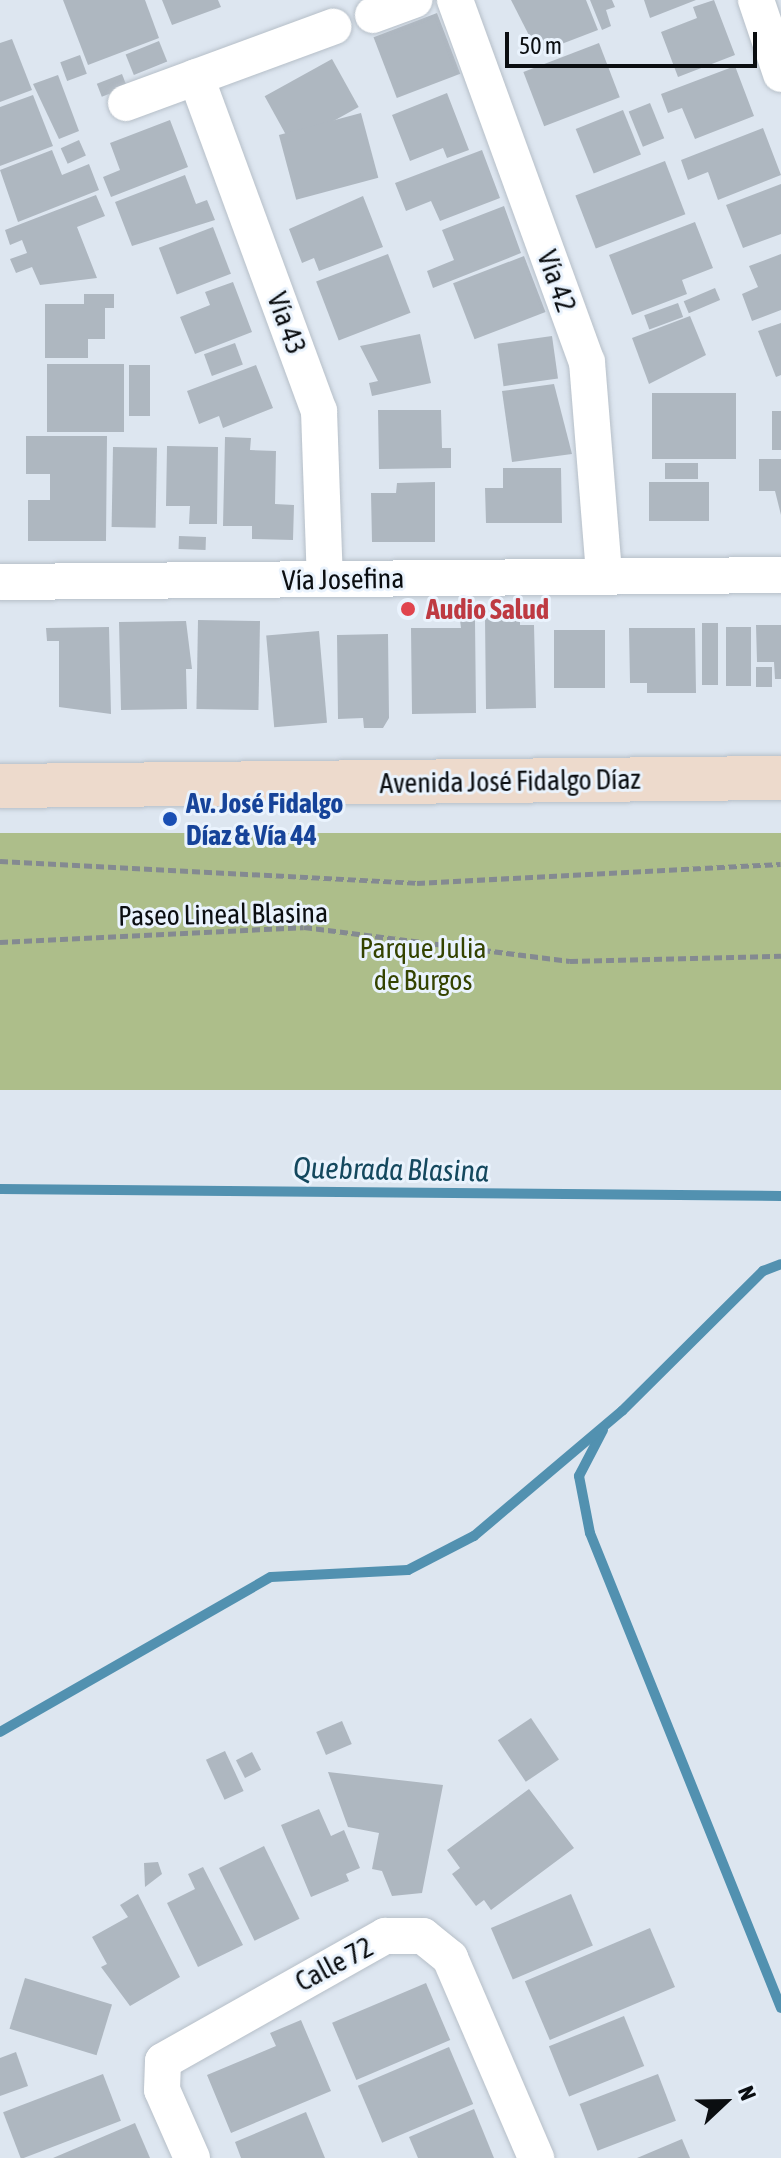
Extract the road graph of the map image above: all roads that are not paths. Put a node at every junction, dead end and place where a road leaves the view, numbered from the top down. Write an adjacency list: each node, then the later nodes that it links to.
1 (414, 0): 4 (street)
2 (455, 0): 9 (street, Vía 42)
3 (756, 0): 6 (street)
4 (373, 15)
5 (333, 27): 7 (street)
6 (781, 74)
7 (196, 77): 8 (street); 11 (street, Vía 43)
8 (126, 103)
9 (604, 575): 10 (street, Vía Josefina); 11 (street, Vía Josefina)
10 (781, 575)
11 (325, 579): 12 (street, Vía Josefina)
12 (0, 582)
13 (781, 778): 14 (street, Avenida José Fidalgo Díaz)
14 (0, 786)
15 (192, 2158): 16 (street, Calle 72)
16 (536, 2158)

